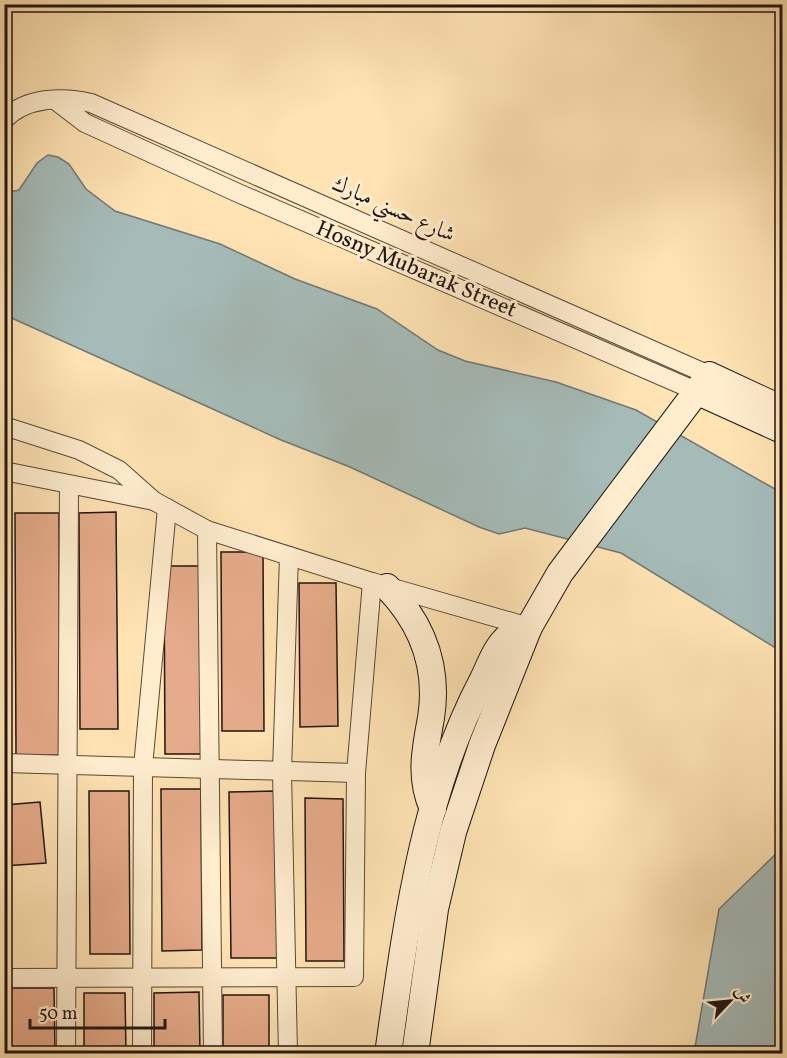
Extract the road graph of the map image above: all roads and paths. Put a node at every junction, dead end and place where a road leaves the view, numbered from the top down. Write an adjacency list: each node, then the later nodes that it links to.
1 (4, 120): 2 (street, Hosny Mubarak Street)
2 (703, 383): 3 (main road, Hosny Mubarak Street); 5 (main road, Hosny Mubarak Street); 12 (main road)
3 (783, 409)
4 (4, 426): 8 (street)
5 (783, 430)
6 (4, 471): 7 (street)
7 (69, 486): 8 (street); 14 (street)
8 (160, 505): 9 (street); 15 (street)
9 (207, 530): 10 (street); 16 (street)
10 (289, 556): 11 (street); 17 (street)
11 (379, 584): 12 (street); 18 (street); 19 (main road)
12 (529, 627): 19 (main road); 30 (main road)
13 (4, 763): 14 (street)
14 (67, 765): 15 (street); 23 (street)
15 (143, 767): 16 (street); 24 (street)
16 (212, 769): 17 (street); 20 (street)
17 (282, 771): 18 (street); 21 (street)
18 (356, 773): 21 (street)
19 (433, 809): 29 (main road)
20 (214, 977): 21 (street); 24 (street); 27 (street)
21 (285, 977): 28 (street)
22 (4, 978): 23 (street)
23 (65, 978): 24 (street); 25 (street)
24 (140, 978): 26 (street)
25 (66, 1053)
26 (142, 1053)
27 (213, 1053)
28 (288, 1053)
29 (388, 1053)
30 (415, 1053)

